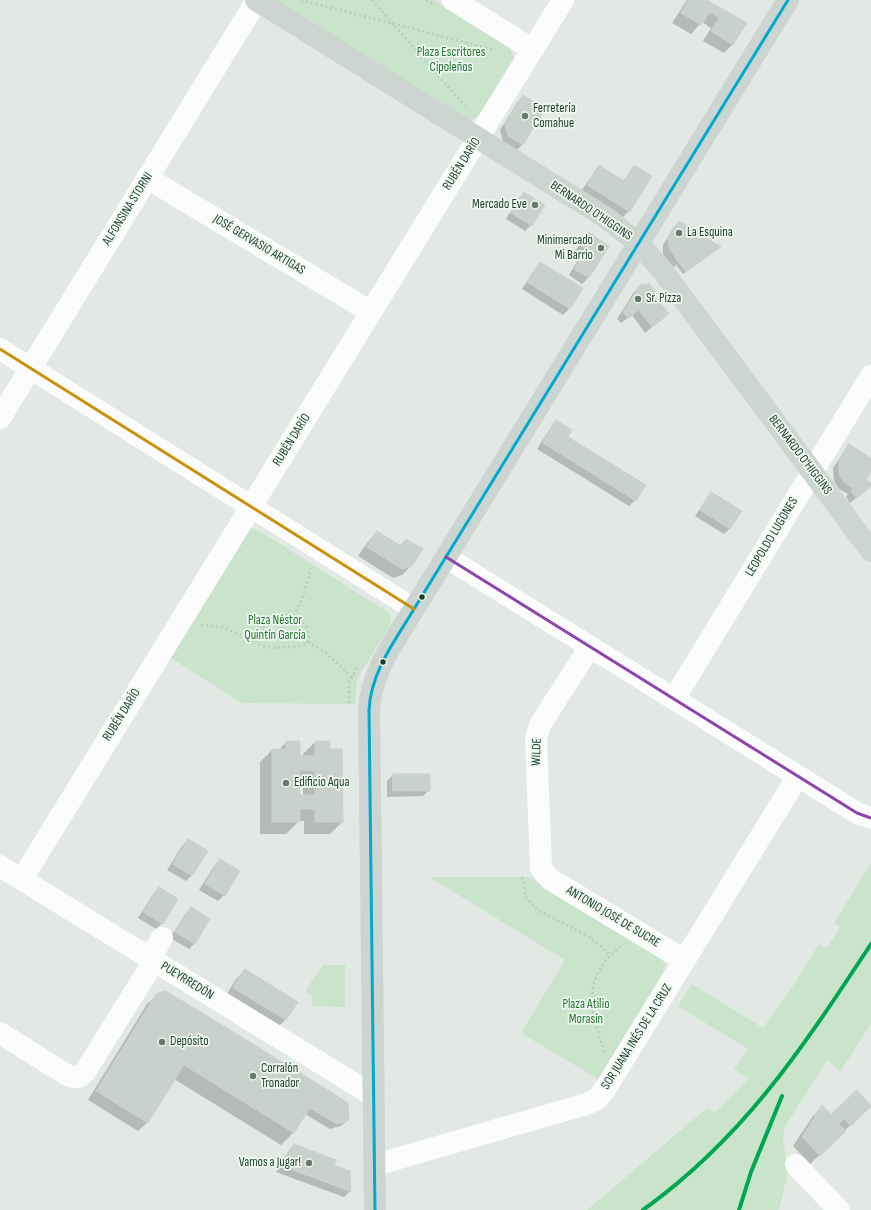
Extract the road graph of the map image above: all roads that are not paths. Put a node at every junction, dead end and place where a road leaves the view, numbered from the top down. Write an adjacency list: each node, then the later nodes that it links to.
1 (256, 0): 6 (main road, BERNARDO O'HIGGINS); 7 (street, ALFONSINA STORNI)
2 (563, 0): 5 (street, RUBÉN DARÍO)
3 (788, 0): 8 (main road)
4 (446, 4): 5 (street)
5 (532, 49): 6 (street, RUBÉN DARÍO)
6 (478, 138): 8 (main road, BERNARDO O'HIGGINS); 9 (street, RUBÉN DARÍO)
7 (148, 178): 9 (street, JOSÉ GERVASIO ARTIGAS); 11 (street, ALFONSINA STORNI)
8 (638, 243): 14 (main road, BERNARDO O'HIGGINS); 17 (main road)
9 (371, 312): 15 (street, RUBÉN DARÍO)
10 (0, 349): 11 (street)
11 (30, 368): 13 (street, ALFONSINA STORNI); 15 (street)
12 (871, 376): 14 (street, LEOPOLDO LUGONES)
13 (0, 418)
14 (812, 472): 16 (main road, BERNARDO O'HIGGINS); 20 (street, LEOPOLDO LUGONES)
15 (251, 506): 18 (street); 25 (street, RUBÉN DARÍO)
16 (871, 551)
17 (446, 557): 18 (main road); 19 (street)
18 (414, 609): 30 (main road)
19 (590, 647): 20 (street); 24 (street, WILDE)
20 (674, 699): 21 (street)
21 (798, 776): 22 (street); 28 (street, SOR JUANA INÉS DE LA CRUZ)
22 (871, 818)
23 (0, 866): 25 (street, PUEYRREDÓN)
24 (536, 876): 28 (street, ANTONIO JOSÉ DE SUCRE)
25 (22, 879): 27 (street, PUEYRREDÓN)
26 (162, 938): 27 (street)
27 (152, 960): 29 (street); 30 (street, PUEYRREDÓN)
28 (684, 960): 31 (street, SOR JUANA INÉS DE LA CRUZ)
29 (0, 1033)
30 (374, 1096): 31 (main road)
31 (375, 1165): 33 (main road)
32 (796, 1165): 34 (street)
33 (375, 1210)
34 (839, 1210)

